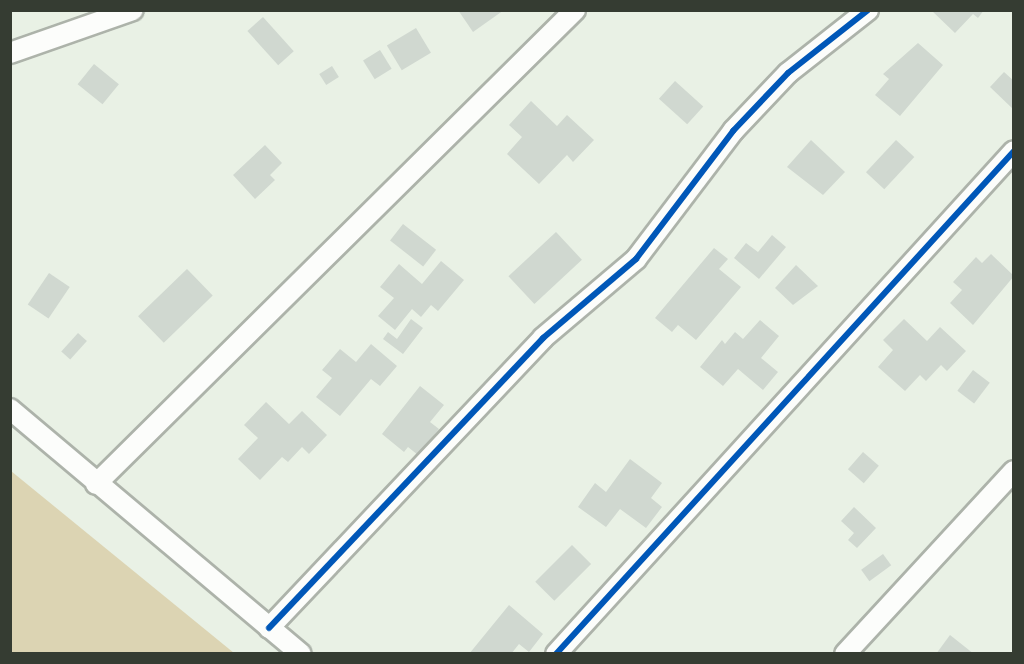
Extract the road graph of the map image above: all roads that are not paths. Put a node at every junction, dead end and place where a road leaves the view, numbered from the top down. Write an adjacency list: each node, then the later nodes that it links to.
1 (133, 10): 4 (street)
2 (575, 10): 8 (street)
3 (868, 10): 9 (street)
4 (10, 53)
5 (1014, 152): 11 (street)
6 (10, 409): 8 (street)
7 (1014, 471): 12 (street)
8 (96, 484): 9 (street)
9 (269, 628): 10 (street)
10 (301, 654)
11 (556, 654)
12 (845, 654)

